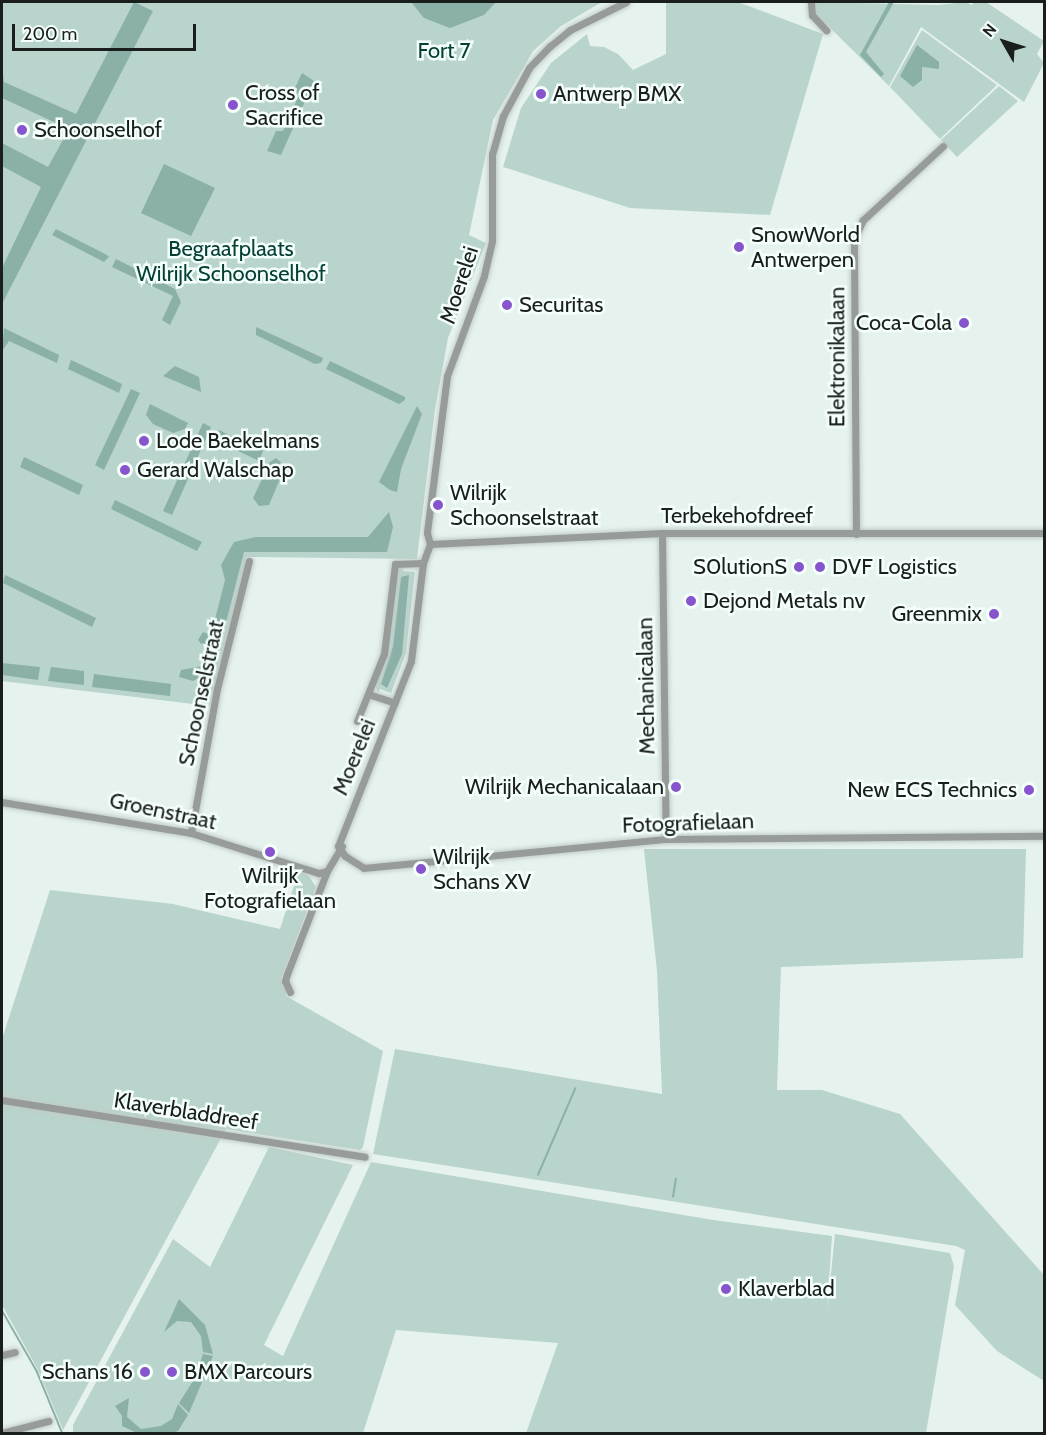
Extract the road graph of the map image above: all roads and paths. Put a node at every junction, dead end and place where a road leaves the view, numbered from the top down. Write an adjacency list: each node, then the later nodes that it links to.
1 (626, 2): 8 (street, Moerelei)
2 (811, 2): 3 (street)
3 (826, 30)
4 (943, 146): 7 (street, Elektronikalaan)
5 (662, 533): 7 (street, Terbekehofdreef); 8 (street, Terbekehofdreef); 17 (street, Mechanicalaan)
6 (1044, 533): 7 (street, Terbekehofdreef)
7 (856, 534)
8 (430, 544): 10 (street, Moerelei)
9 (249, 561): 15 (street, Schoonselstraat)
10 (423, 563): 11 (street, Moerelei); 12 (street, Moerelei)
11 (368, 694): 12 (street, Moerelei); 13 (street, Moerelei)
12 (395, 703): 18 (street, Moerelei)
13 (357, 721)
14 (2, 802): 15 (street, Groenstraat)
15 (191, 833): 19 (street, Groenstraat)
16 (1044, 836): 17 (street, Fotografielaan)
17 (666, 839): 18 (street, Fotografielaan)
18 (340, 850): 19 (street, Moerelei)
19 (327, 871): 20 (street, Moerelei)
20 (290, 992)
21 (2, 1100): 22 (street, Klaverbladdreef)
22 (365, 1156)
23 (15, 1352): 24 (street)
24 (2, 1355)
25 (48, 1421): 26 (street)
26 (2, 1433)

